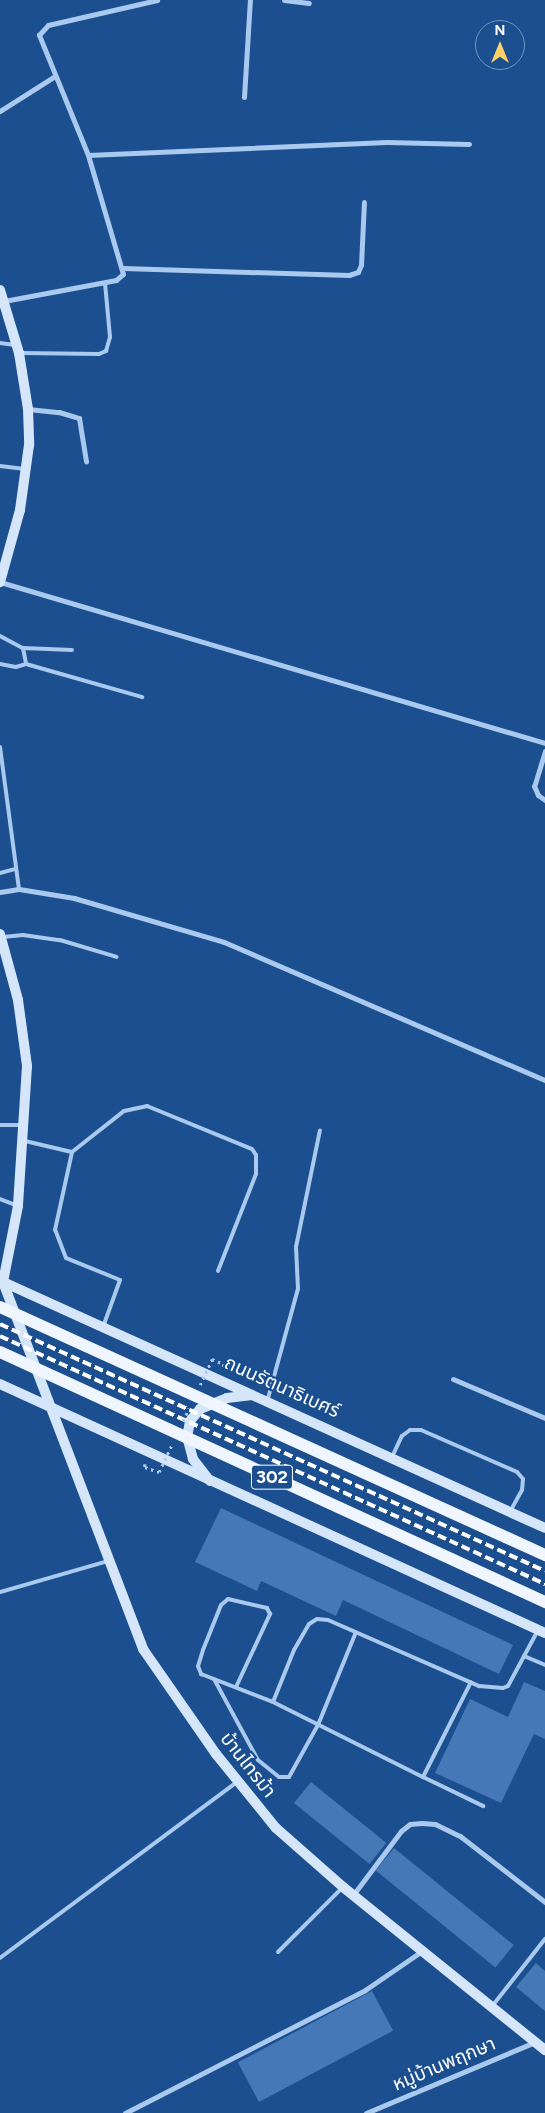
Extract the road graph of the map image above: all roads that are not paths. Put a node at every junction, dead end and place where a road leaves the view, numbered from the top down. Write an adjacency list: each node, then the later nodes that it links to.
1 (157, 0): 5 (street)
2 (250, 0): 6 (street)
3 (284, 0): 4 (street)
4 (308, 3)
5 (55, 76): 7 (street); 9 (street)
6 (244, 98)
7 (0, 111)
8 (469, 144): 9 (street)
9 (88, 155): 11 (street)
10 (364, 202): 11 (street)
11 (123, 268): 12 (street)
12 (105, 283): 14 (street); 16 (lane)
13 (0, 290): 14 (street)
14 (4, 302): 16 (street)
15 (0, 343): 16 (lane)
16 (18, 349): 17 (street)
17 (28, 409): 18 (street); 20 (street)
18 (86, 461)
19 (0, 466): 20 (lane)
20 (28, 470): 21 (street)
21 (0, 582): 28 (street)
22 (0, 636): 23 (lane)
23 (23, 648): 24 (lane); 26 (lane)
24 (72, 650)
25 (0, 664): 26 (lane)
26 (26, 664): 27 (lane)
27 (142, 697)
28 (545, 743)
29 (0, 747): 32 (lane)
30 (545, 751): 31 (street)
31 (545, 800)
32 (15, 869): 33 (lane); 34 (lane)
33 (0, 874)
34 (19, 889): 35 (street); 38 (street)
35 (0, 892)
36 (0, 936): 37 (lane); 40 (street)
37 (117, 957)
38 (545, 1080)
39 (0, 1125): 40 (lane)
40 (26, 1125): 42 (street)
41 (320, 1130): 54 (lane)
42 (24, 1141): 43 (lane); 45 (street)
43 (72, 1152): 46 (lane); 49 (lane)
44 (0, 1199): 45 (lane)
45 (18, 1206): 47 (street)
46 (218, 1271)
47 (2, 1281): 49 (street, ถนนรัตนาธิเบศร์); 55 (street)
48 (0, 1307): 61 (main road, 302, bridge)
49 (103, 1327): 53 (street, ถนนรัตนาธิเบศร์)
50 (0, 1352): 64 (main road, 302, bridge)
51 (453, 1379): 56 (street)
52 (0, 1384): 55 (street, 302)
53 (251, 1395): 54 (street, ถนนรัตนาธิเบศร์); 58 (street)
54 (267, 1402): 57 (street, ถนนรัตนาธิเบศร์)
55 (49, 1407): 58 (street, 302); 62 (street, บ้านไทรม้า)
56 (545, 1418)
57 (392, 1457): 59 (street, ถนนรัตนาธิเบศร์); 59 (lane)
58 (211, 1482): 65 (street, 302)
59 (510, 1512): 60 (street, ถนนรัตนาธิเบศร์)
60 (545, 1528)
61 (545, 1555)
62 (110, 1561): 63 (lane); 75 (street, บ้านไทรม้า)
63 (0, 1592)
64 (545, 1602)
65 (542, 1631): 67 (lane)
66 (356, 1632): 70 (lane); 72 (lane); 73 (lane)
67 (524, 1656): 68 (lane); 70 (lane)
68 (545, 1666)
69 (214, 1679): 71 (lane); 71 (lane); 73 (lane)
70 (470, 1682): 74 (lane)
71 (236, 1687): 72 (lane)
72 (273, 1702): 73 (lane)
73 (318, 1725): 74 (lane)
74 (423, 1777): 76 (lane)
75 (238, 1781): 77 (street, บ้านไทรม้า); 83 (lane)
76 (483, 1806)
77 (343, 1887): 78 (street, บ้านไทรม้า); 82 (lane)
78 (353, 1895): 79 (street); 81 (street, บ้านไทรม้า)
79 (545, 1902)
80 (545, 1939): 84 (lane)
81 (423, 1950): 84 (street, บ้านไทรม้า); 87 (street)
82 (278, 1952)
83 (0, 1958)
84 (493, 2006): 85 (street, บ้านไทรม้า)
85 (534, 2042): 86 (street, บ้านไทรม้า); 88 (street, หมู่บ้านพฤกษา)
86 (545, 2050)
87 (125, 2113)
88 (366, 2113)

